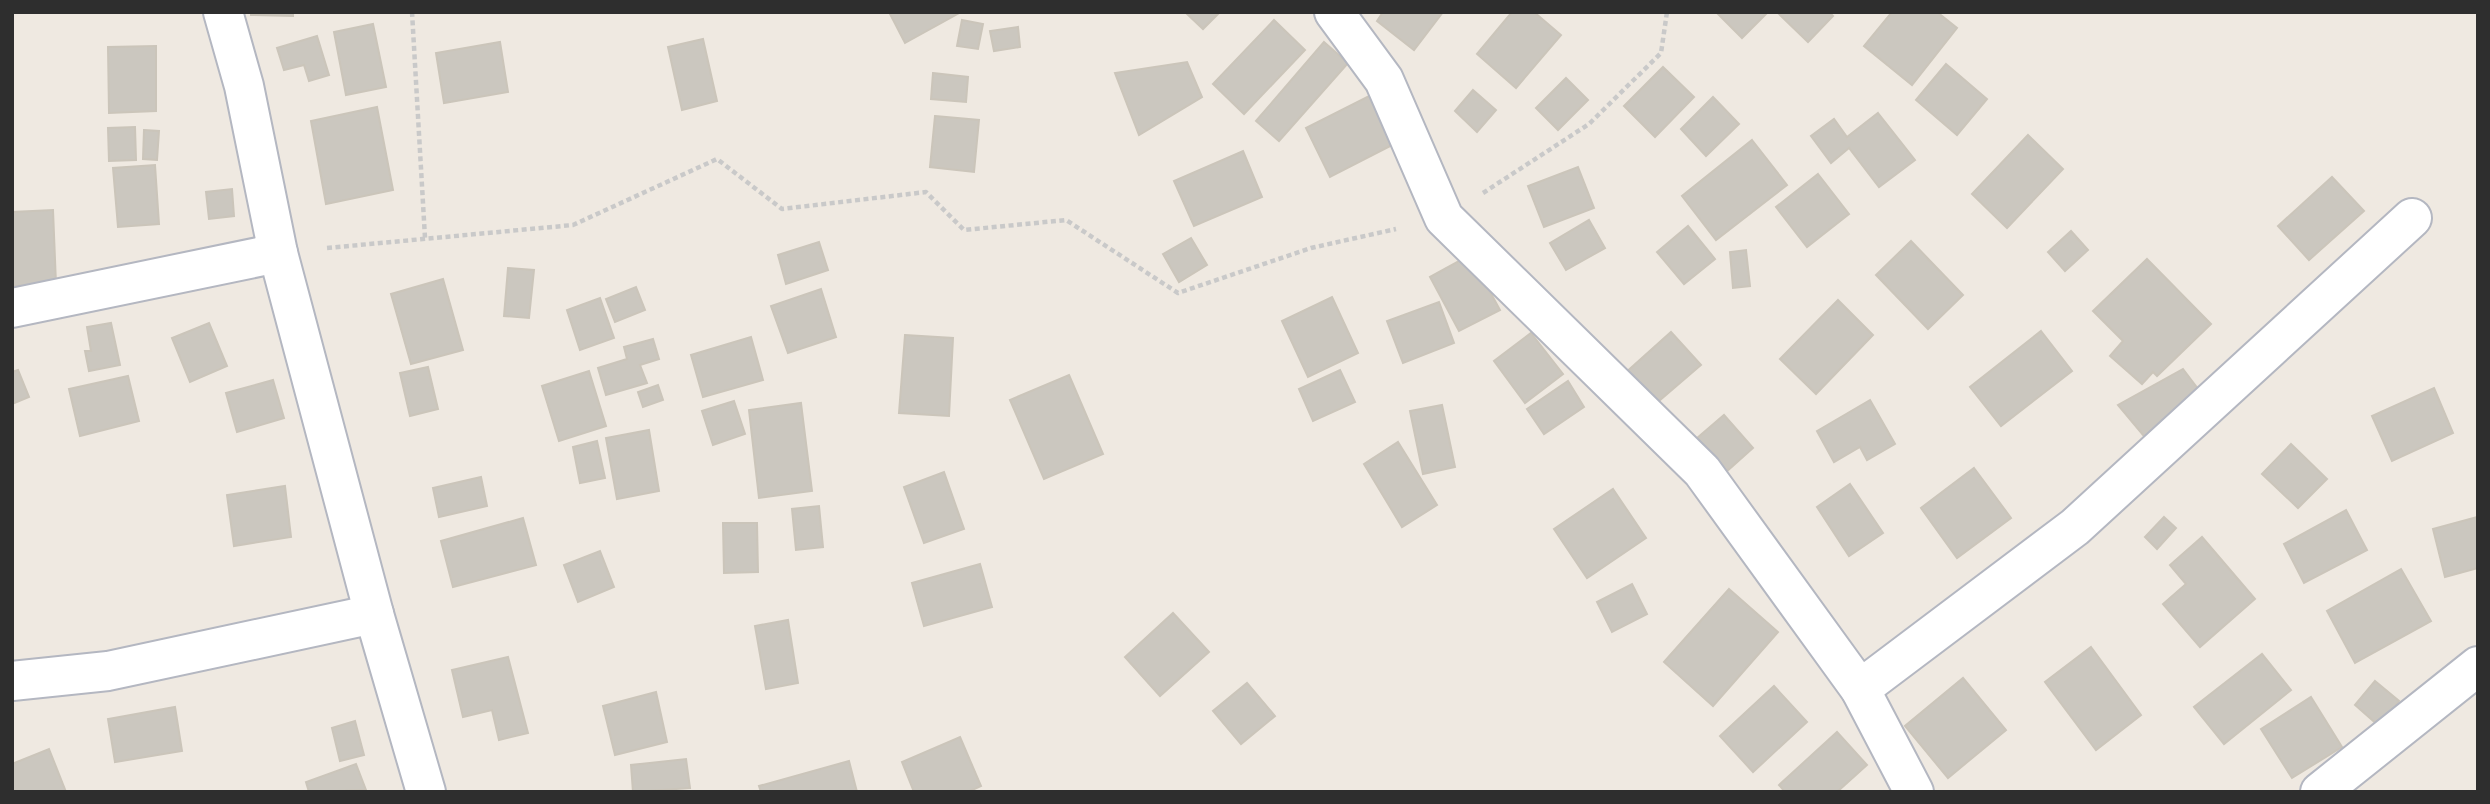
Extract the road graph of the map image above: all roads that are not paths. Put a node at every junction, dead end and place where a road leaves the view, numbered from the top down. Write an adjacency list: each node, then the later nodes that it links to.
1 (223, 12): 4 (street)
2 (1335, 12): 9 (street)
3 (2412, 218): 9 (street)
4 (278, 253): 5 (street); 6 (street)
5 (12, 308)
6 (374, 614): 8 (street); 10 (street)
7 (2478, 666): 12 (street)
8 (12, 681)
9 (1860, 689): 11 (street)
10 (426, 792)
11 (1914, 792)
12 (2320, 792)

